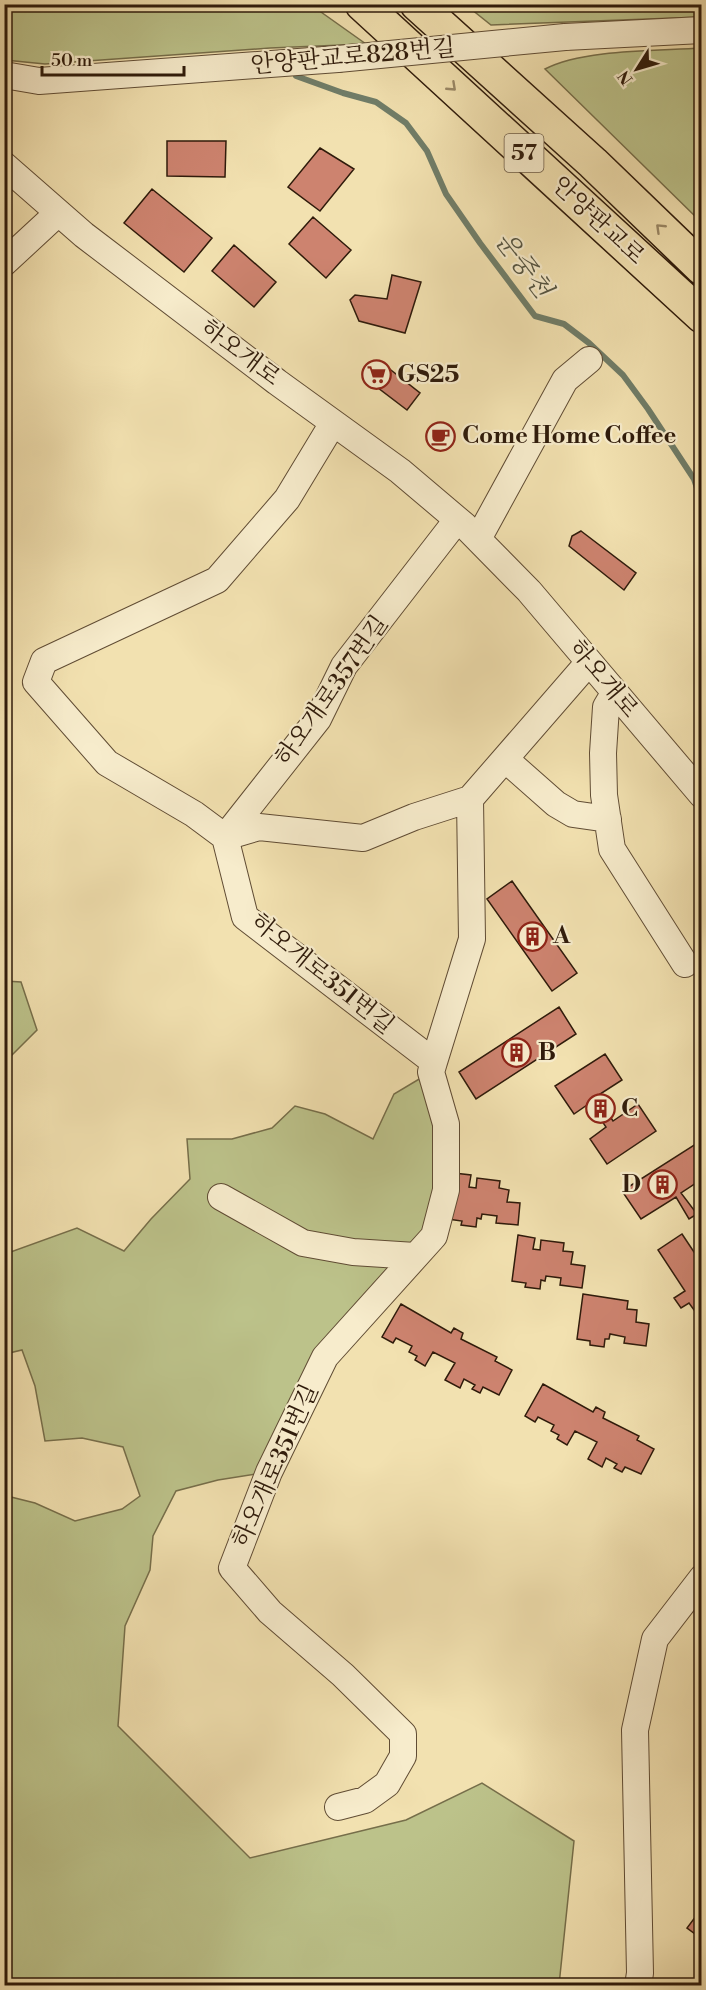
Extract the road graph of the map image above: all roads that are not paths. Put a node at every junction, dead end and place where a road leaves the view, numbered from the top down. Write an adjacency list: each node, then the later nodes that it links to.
1 (362, 4): 9 (main road, 안양판교로 / 57, one-way to 9)
2 (417, 4): 8 (main road, 안양판교로 / 57, one-way to 2)
3 (702, 30): 4 (street, 안양판교로828번길, bridge)
4 (4, 75)
5 (4, 165): 6 (street, 하오개로)
6 (58, 213): 7 (street); 11 (street, 하오개로)
7 (4, 263)
8 (702, 268)
9 (696, 314)
10 (589, 360): 13 (street)
11 (333, 423): 12 (street, 하오개로); 20 (street)
12 (457, 520): 13 (street, 하오개로); 20 (street, 하오개로357번길)
13 (478, 539): 14 (street, 하오개로)
14 (589, 662): 15 (street, 하오개로); 16 (street)
15 (615, 692): 17 (street, 하오개로); 19 (street)
16 (505, 759): 18 (street); 19 (street)
17 (702, 795)
18 (470, 799): 20 (street); 22 (street, 하오개로351번길)
19 (608, 819): 21 (street)
20 (225, 837): 22 (street, 하오개로351번길)
21 (685, 964)
22 (434, 1062): 24 (street, 하오개로351번길)
23 (221, 1197): 24 (street)
24 (415, 1256): 26 (street, 하오개로351번길)
25 (702, 1578): 27 (street)
26 (338, 1807)
27 (638, 1986)

